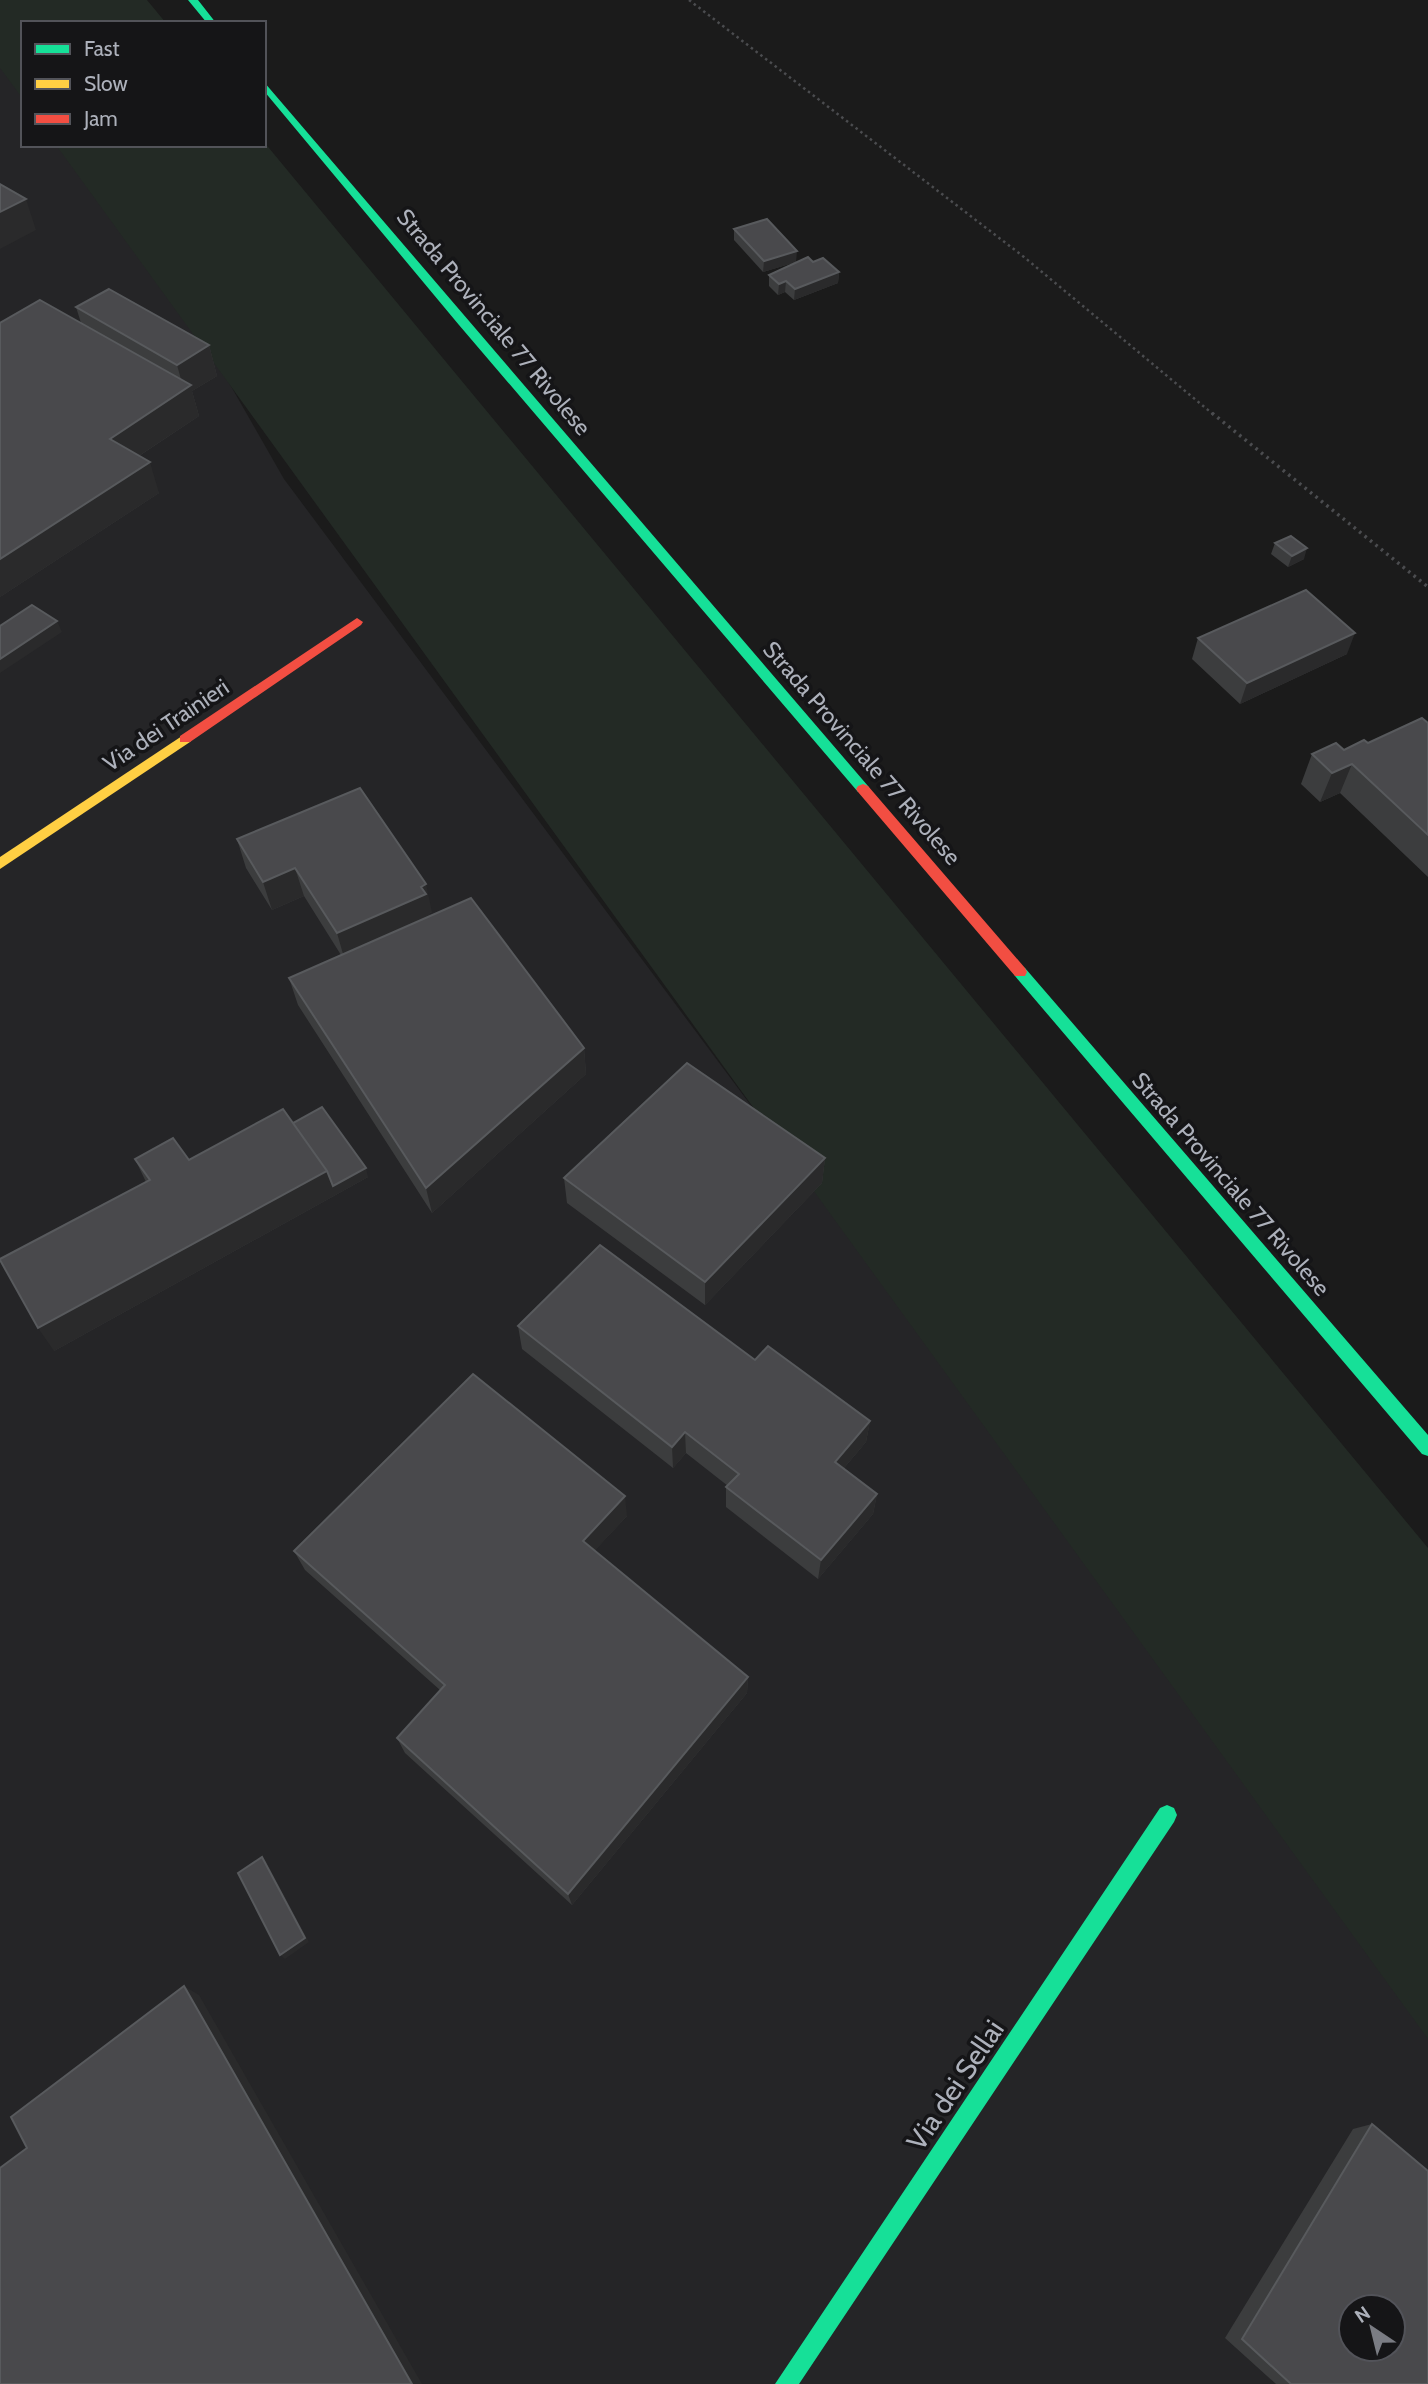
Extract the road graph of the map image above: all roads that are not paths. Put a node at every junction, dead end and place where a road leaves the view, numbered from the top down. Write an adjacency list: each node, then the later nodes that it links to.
1 (193, 0): 2 (main road)
2 (210, 21)
3 (266, 87): 6 (main road, Strada Provinciale 77 Rivolese)
4 (357, 622): 5 (main road, Via dei Trainieri)
5 (0, 864)
6 (1428, 1448)
7 (1167, 1815): 8 (main road, Via dei Sellai)
8 (786, 2384)

